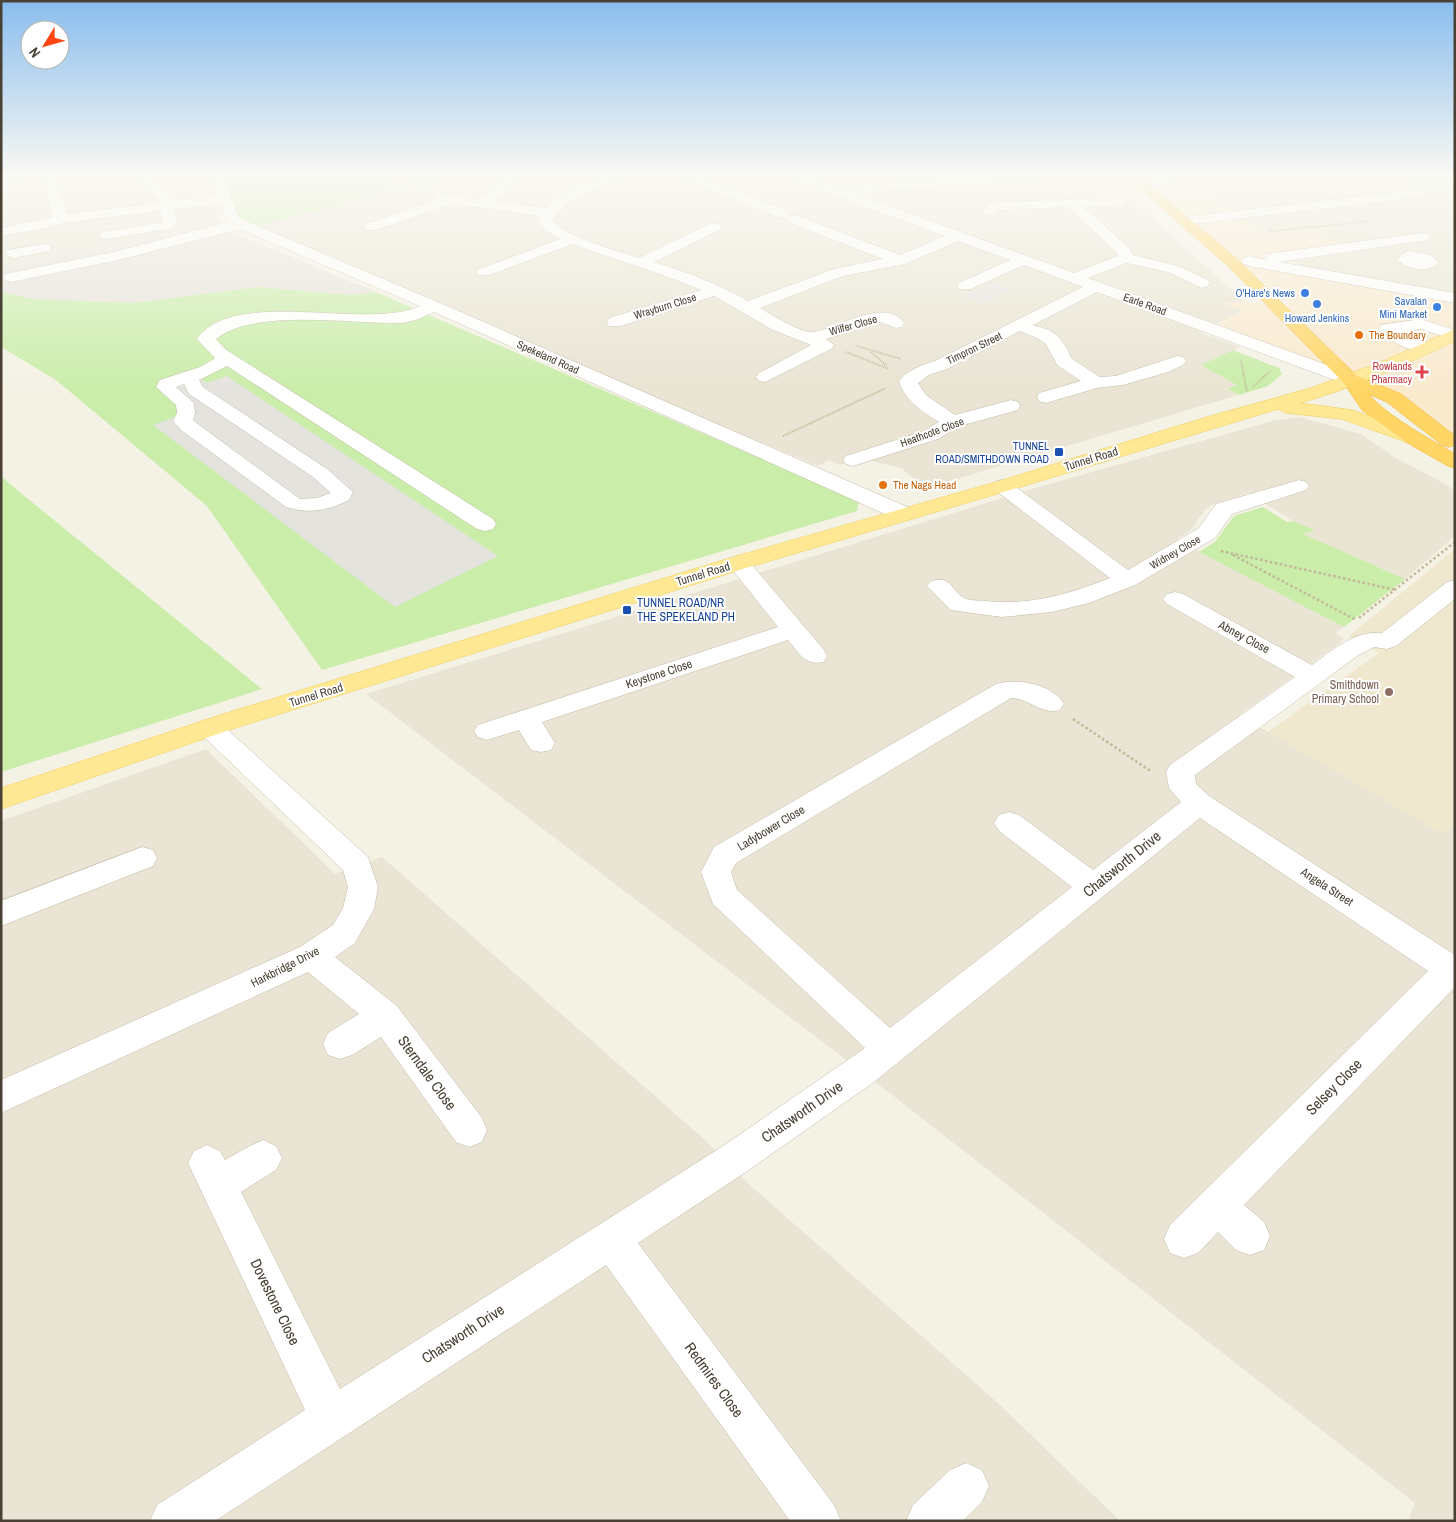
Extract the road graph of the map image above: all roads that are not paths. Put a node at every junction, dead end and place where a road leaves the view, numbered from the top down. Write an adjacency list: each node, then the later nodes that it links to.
1 (44, 248): 14 (street)
2 (149, 248): 22 (street)
3 (298, 248): 30 (street, Spekeland Road)
4 (547, 248): 21 (street)
5 (600, 248): 20 (street)
6 (671, 248): 20 (street)
7 (867, 248): 18 (street)
8 (930, 248): 18 (street)
9 (991, 248): 17 (street, Earle Road)
10 (1121, 248): 16 (street)
11 (1222, 248): 19 (highway)
12 (1345, 248): 19 (street)
13 (1393, 248): 15 (street)
14 (10, 252)
15 (1409, 256)
16 (1126, 258): 23 (street); 24 (street)
17 (1024, 260): 23 (street, Earle Road); 27 (street)
18 (900, 261): 29 (street)
19 (1241, 262): 28 (street); 41 (highway)
20 (640, 263): 26 (street)
21 (484, 272)
22 (11, 276)
23 (1075, 278): 25 (street, Earle Road)
24 (1202, 283)
25 (1097, 286): 33 (street, Timpron Street); 41 (street, Earle Road)
26 (716, 290): 29 (street); 31 (street, Wrayburn Close)
27 (990, 295)
28 (1455, 298)
29 (743, 304): 35 (street)
30 (434, 306): 37 (street); 55 (street, Spekeland Road)
31 (615, 322)
32 (896, 323): 35 (street, Wilfer Close)
33 (1020, 326): 42 (street); 46 (street, Timpron Street)
34 (1454, 334): 36 (main road, Tunnel Road); 36 (street)
35 (820, 338): 40 (street, Wilfer Close)
36 (1426, 348): 41 (main road, Tunnel Road)
37 (226, 358): 39 (street); 56 (street)
38 (1177, 360): 42 (street)
39 (184, 377): 39 (street)
40 (765, 377)
41 (1352, 380): 45 (main road, Tunnel Road); 47 (highway); 48 (highway)
42 (1096, 383): 43 (street)
43 (1046, 397)
44 (1011, 406): 46 (street, Heathcote Close)
45 (1274, 406): 47 (main road); 53 (main road, Tunnel Road)
46 (953, 422): 49 (street, Heathcote Close)
47 (1413, 438): 51 (highway)
48 (1455, 444)
49 (878, 450): 50 (street, Heathcote Close); 52 (street)
50 (854, 460)
51 (1455, 462)
52 (898, 466)
53 (1002, 486): 55 (main road, Tunnel Road); 58 (street)
54 (1299, 486): 58 (street, Widney Close)
55 (904, 514): 57 (main road, Tunnel Road)
56 (485, 524)
57 (738, 563): 62 (street); 67 (main road, Tunnel Road)
58 (1126, 580): 59 (street, Widney Close)
59 (939, 586)
60 (1455, 587): 64 (street)
61 (1175, 599): 64 (street, Abney Close)
62 (793, 630): 63 (street); 66 (street, Keystone Close)
63 (815, 656)
64 (1313, 676): 70 (street)
65 (1051, 704): 80 (street, Ladybower Close)
66 (526, 719): 68 (street, Keystone Close); 69 (street)
67 (218, 725): 71 (main road, Tunnel Road); 76 (street, Harkbridge Drive)
68 (487, 731)
69 (540, 743)
70 (1191, 795): 74 (street, Chatsworth Drive); 77 (street, Angela Street)
71 (1, 799)
72 (1009, 823): 74 (street)
73 (142, 858): 75 (street)
74 (1093, 887): 80 (street, Chatsworth Drive)
75 (1, 914)
76 (311, 956): 78 (street, Sterndale Close); 81 (street, Harkbridge Drive)
77 (1453, 971): 84 (street, Selsey Close)
78 (385, 1016): 79 (street); 82 (street, Sterndale Close)
79 (340, 1044)
80 (889, 1049): 86 (street, Chatsworth Drive)
81 (1, 1097)
82 (469, 1130)
83 (263, 1158): 88 (street, Dovestone Close)
84 (1217, 1205): 85 (street); 87 (street, Selsey Close)
85 (1250, 1236)
86 (611, 1239): 88 (street, Chatsworth Drive); 91 (street, Redmires Close)
87 (1184, 1239)
88 (332, 1419): 90 (street, Chatsworth Drive)
89 (966, 1486): 92 (street)
90 (173, 1521)
91 (818, 1521)
92 (929, 1521)

